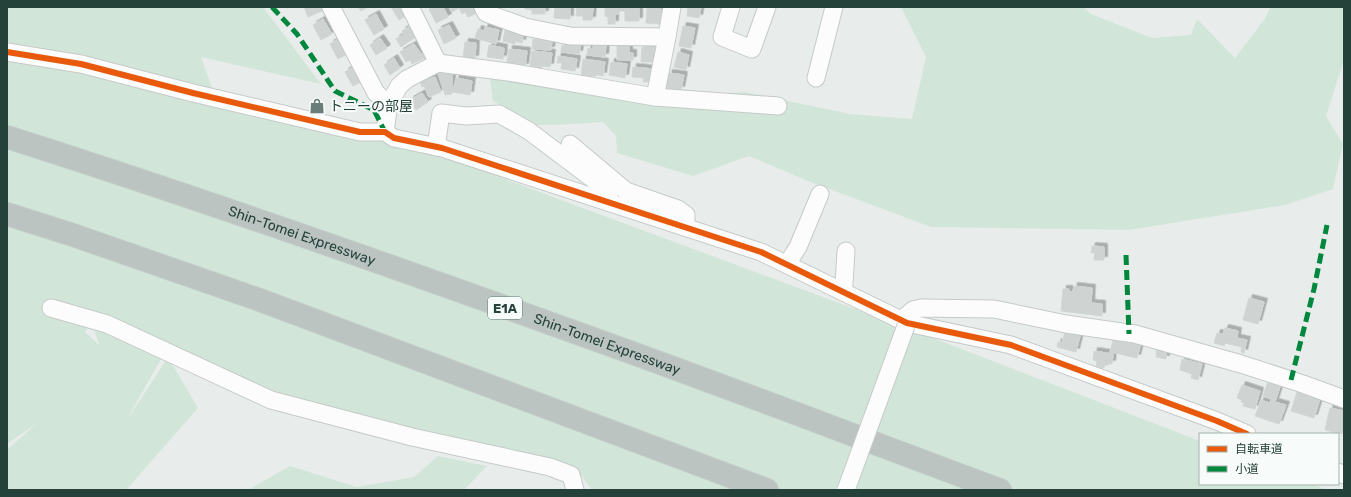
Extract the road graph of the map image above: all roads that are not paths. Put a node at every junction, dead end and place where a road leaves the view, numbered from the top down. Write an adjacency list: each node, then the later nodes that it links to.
1 (331, 7): 13 (street)
2 (410, 7): 10 (street)
3 (483, 7): 8 (street)
4 (672, 7): 8 (street)
5 (731, 7): 6 (street)
6 (767, 7)
7 (834, 7): 11 (street)
8 (668, 37): 12 (street)
9 (7, 52): 15 (street)
10 (438, 63): 12 (street); 13 (street)
11 (816, 78)
12 (655, 97): 14 (street)
13 (389, 104): 15 (street)
14 (778, 106)
15 (385, 132): 18 (street)
16 (7, 137): 33 (highway, Shin-Tomei Expressway / E1A)
17 (570, 144): 22 (street)
18 (436, 147): 20 (street); 20 (street)
19 (820, 194): 24 (street)
20 (611, 203): 22 (street)
21 (7, 214): 31 (highway)
22 (686, 227): 24 (street)
23 (846, 251): 25 (street)
24 (787, 264): 25 (street)
25 (841, 291): 27 (street)
26 (51, 308): 30 (street)
27 (907, 323): 28 (street); 29 (street); 32 (street, bridge)
28 (1344, 399)
29 (1245, 433)
30 (575, 490)
31 (767, 490)
32 (846, 490)
33 (1000, 490)

